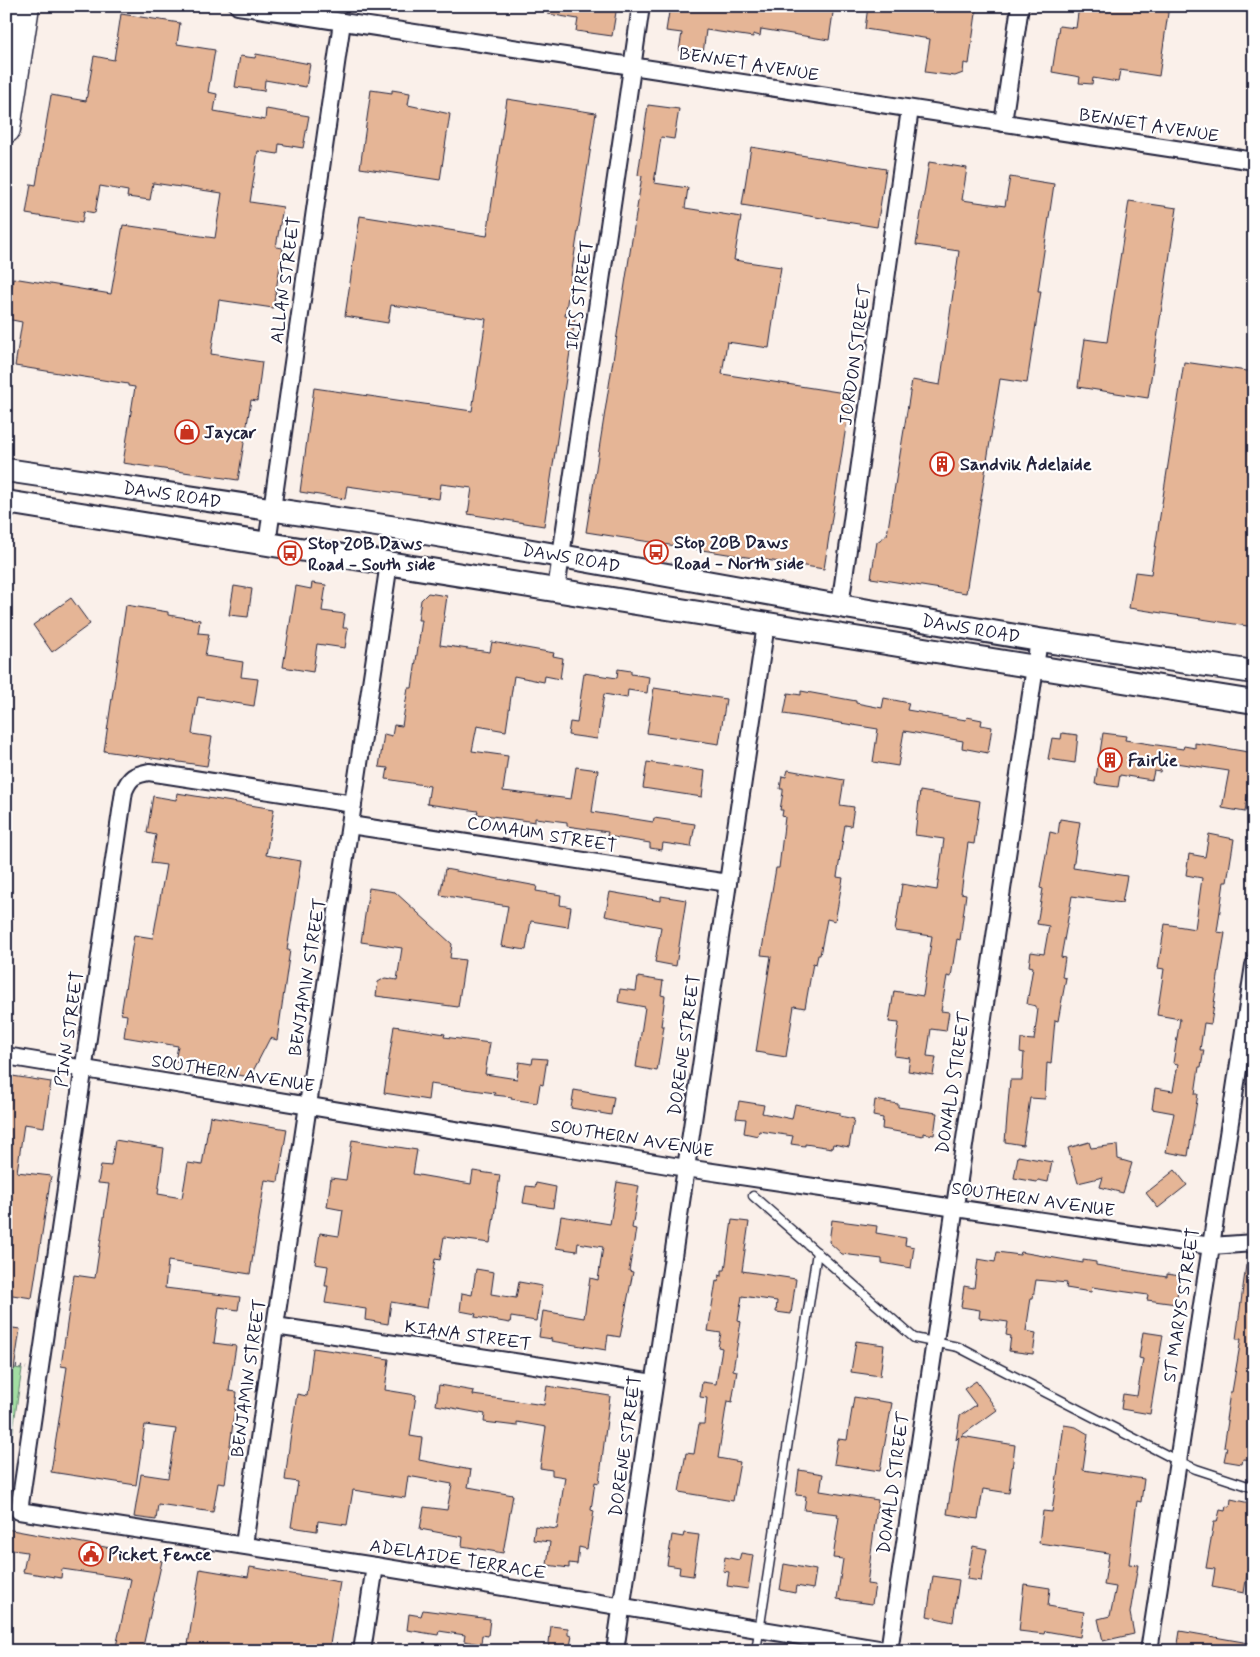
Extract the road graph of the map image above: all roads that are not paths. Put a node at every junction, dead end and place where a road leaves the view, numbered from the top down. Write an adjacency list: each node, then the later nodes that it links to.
1 (25, 6): 10 (highway)
2 (238, 6): 5 (street, BENNET AVENUE)
3 (641, 6): 7 (street, IRIS STREET)
4 (1020, 6): 9 (street)
5 (314, 12): 6 (street, BENNET AVENUE)
6 (342, 22): 7 (street, BENNET AVENUE); 14 (street, ALLAN STREET)
7 (632, 66): 8 (street, BENNET AVENUE); 16 (street, IRIS STREET)
8 (910, 109): 9 (street, BENNET AVENUE); 19 (street, JORDON STREET)
9 (1003, 123): 11 (street, BENNET AVENUE)
10 (6, 129)
11 (1254, 162)
12 (6, 470): 14 (main road, DAWS ROAD)
13 (8, 503): 15 (main road, DAWS ROAD)
14 (272, 511): 15 (street, ALLAN STREET); 16 (main road, DAWS ROAD)
15 (267, 544): 17 (main road, DAWS ROAD)
16 (561, 556): 18 (street, IRIS STREET); 19 (main road, DAWS ROAD)
17 (389, 563): 18 (main road, DAWS ROAD); 25 (street, BENJAMIN STREET)
18 (556, 590): 20 (main road, DAWS ROAD)
19 (840, 606): 21 (main road, DAWS ROAD)
20 (766, 624): 22 (main road, DAWS ROAD); 27 (street, DORENE STREET)
21 (1039, 640): 22 (street, DONALD STREET); 23 (main road, DAWS ROAD)
22 (1035, 667): 24 (main road, DAWS ROAD); 34 (street, DONALD STREET)
23 (1254, 672)
24 (1254, 702)
25 (354, 804): 26 (street, BENJAMIN STREET); 30 (street, PINN STREET)
26 (350, 825): 27 (street, COMAUM STREET); 31 (street, BENJAMIN STREET)
27 (728, 883): 32 (street, DORENE STREET)
28 (1254, 965): 36 (street, ST MARYS STREET)
29 (6, 1056): 30 (street, SOUTHERN AVENUE)
30 (84, 1068): 31 (street, SOUTHERN AVENUE); 43 (street, PINN STREET)
31 (308, 1105): 32 (street, SOUTHERN AVENUE); 38 (street, BENJAMIN STREET)
32 (686, 1168): 34 (street, SOUTHERN AVENUE); 40 (street, DORENE STREET)
33 (753, 1196): 37 (lane)
34 (954, 1208): 36 (street, SOUTHERN AVENUE); 39 (street, DONALD STREET)
35 (1254, 1243): 36 (street, SOUTHERN AVENUE)
36 (1211, 1246): 41 (street, ST MARYS STREET)
37 (817, 1252): 39 (lane); 47 (lane)
38 (275, 1326): 40 (street, KIANA STREET); 44 (street, BENJAMIN STREET)
39 (934, 1342): 41 (lane); 51 (street, DONALD STREET)
40 (654, 1383): 46 (street, DORENE STREET)
41 (1178, 1461): 42 (lane); 52 (street, ST MARYS STREET)
42 (1254, 1488)
43 (19, 1511): 44 (street, ADELAIDE TERRACE)
44 (244, 1545): 45 (street, ADELAIDE TERRACE)
45 (375, 1566): 46 (street, ADELAIDE TERRACE); 48 (street)
46 (621, 1606): 47 (street, ADELAIDE TERRACE); 49 (street, DORENE STREET)
47 (760, 1629): 50 (lane); 51 (street, ADELAIDE TERRACE)
48 (362, 1651)
49 (615, 1651)
50 (756, 1651)
51 (890, 1651)
52 (1149, 1651)

